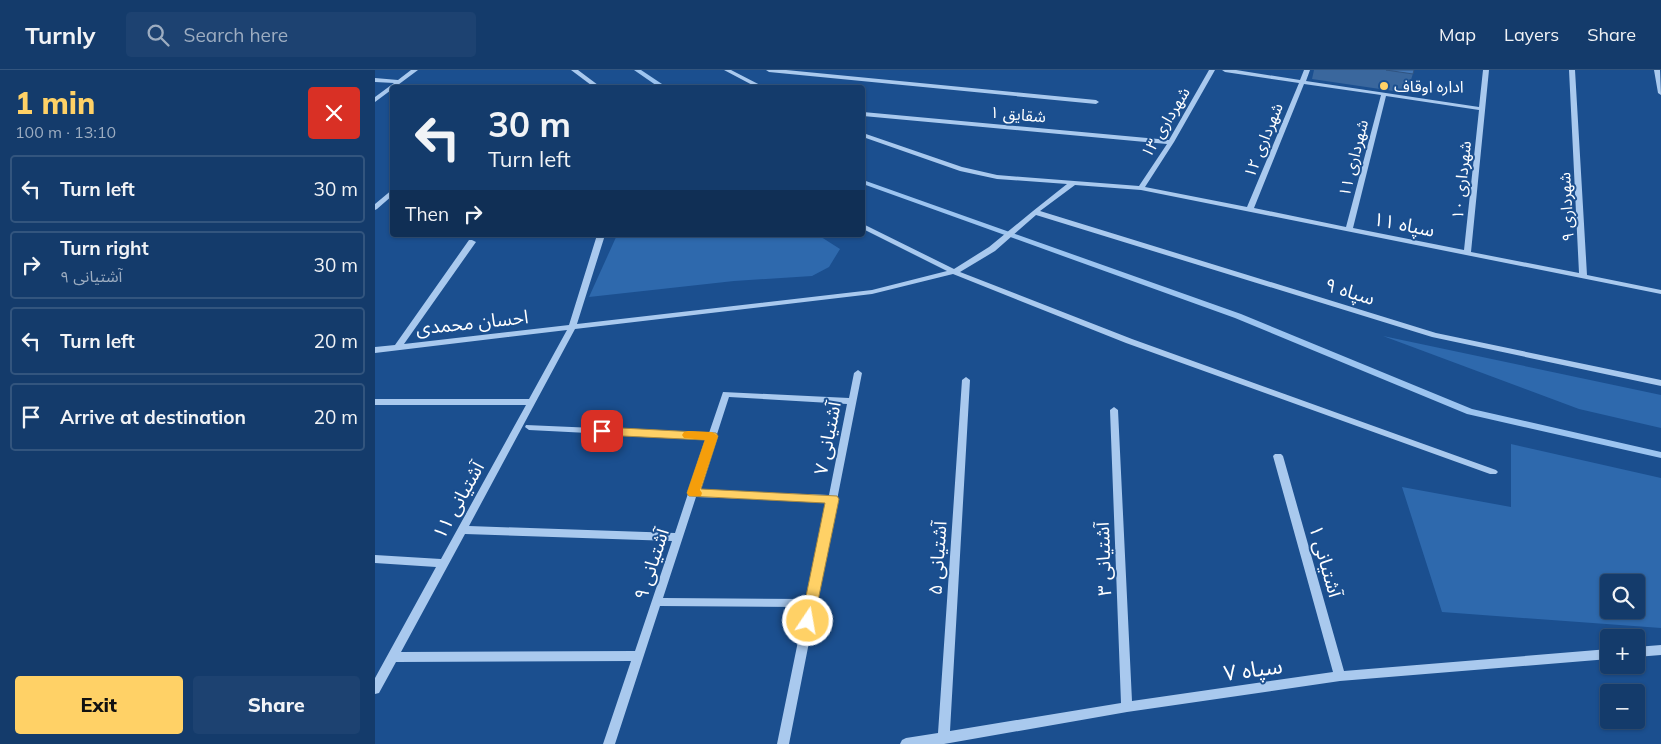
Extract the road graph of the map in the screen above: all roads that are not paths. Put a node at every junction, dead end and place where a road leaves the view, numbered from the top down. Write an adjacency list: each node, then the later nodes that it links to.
1 (415, 70): 12 (street)
2 (574, 70): 15 (street)
3 (727, 70): 16 (street)
4 (769, 70): 21 (street)
5 (1212, 70): 25 (street, شهرداری ۱۳)
6 (1225, 70): 13 (street)
7 (1307, 70): 13 (street, شهرداری ۱۲)
8 (1486, 70): 22 (street, شهرداری ۱۰)
9 (1572, 70): 38 (street, شهرداری ۹)
10 (1657, 70): 18 (street)
11 (375, 80): 12 (street)
12 (398, 82): 14 (street)
13 (1302, 82): 19 (street); 30 (street, شهرداری ۱۲)
14 (394, 85)
15 (595, 85)
16 (757, 85)
17 (390, 88): 20 (street)
18 (1661, 93)
19 (1384, 94): 22 (street); 33 (street, شهرداری ۱۱)
20 (375, 100)
21 (1096, 102)
22 (1482, 109): 36 (street, شهرداری ۱۰)
23 (865, 114): 25 (street, شقایق ۱)
24 (865, 137): 26 (street, سپاه ۱۱)
25 (1171, 142): 27 (street, شهرداری ۱۳)
26 (1073, 184): 27 (street, سپاه ۱۱); 31 (street, احسان محمدی)
27 (1141, 188): 30 (street, سپاه ۱۱)
28 (390, 194): 29 (street)
29 (375, 208)
30 (1249, 209): 33 (street, سپاه ۱۱)
31 (1035, 212): 37 (street, احسان محمدی); 45 (street, سپاه ۹)
32 (865, 227): 37 (street)
33 (1349, 230): 36 (street, سپاه ۱۱)
34 (600, 237): 40 (street, آشتیانی ۱۱)
35 (472, 242): 41 (street)
36 (1467, 253): 38 (street, سپاه ۱۱)
37 (954, 272): 40 (street, احسان محمدی); 53 (street)
38 (1583, 276): 39 (street, سپاه ۱۱)
39 (1661, 292)
40 (572, 328): 41 (street, احسان محمدی); 48 (street, آشتیانی ۱۱)
41 (398, 347): 42 (street, احسان محمدی)
42 (375, 350)
43 (858, 373): 46 (street, آشتیانی ۷)
44 (966, 380): 70 (street, آشتیانی ۵)
45 (1661, 383)
46 (852, 401): 51 (street, آشتیانی ۹); 55 (street, آشتیانی ۷)
47 (375, 402): 48 (street)
48 (532, 402): 56 (street, آشتیانی ۱۱)
49 (1114, 410): 69 (street, آشتیانی ۳)
50 (529, 427): 51 (street)
51 (712, 436): 54 (street, آشتیانی ۹)
52 (1278, 456): 67 (street, آشتیانی ۱)
53 (1493, 472)
54 (693, 493): 55 (street); 57 (street, آشتیانی ۹)
55 (833, 499): 61 (street, آشتیانی ۷)
56 (462, 530): 57 (street); 59 (street, آشتیانی ۱۱)
57 (679, 537): 60 (street, آشتیانی ۹)
58 (375, 559): 59 (street)
59 (443, 564): 66 (street, آشتیانی ۱۱)
60 (657, 602): 61 (street); 65 (street, آشتیانی ۹)
61 (812, 603): 72 (street, آشتیانی ۷)
62 (1661, 650): 63 (street)
63 (1645, 651)
64 (1600, 655): 67 (street, سپاه ۷)
65 (639, 656): 66 (street); 71 (street, آشتیانی ۹)
66 (392, 658): 68 (street, آشتیانی ۱۱)
67 (1340, 676): 69 (street, سپاه ۷)
68 (375, 689)
69 (1127, 707): 70 (street, سپاه ۷)
70 (944, 738): 73 (street, سپاه ۷)
71 (609, 744)
72 (783, 744)
73 (906, 744)

